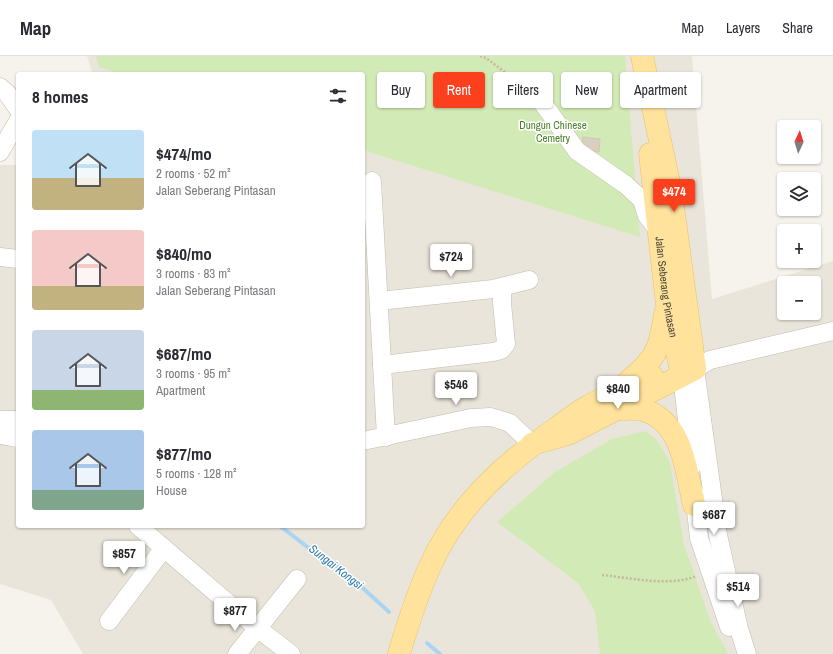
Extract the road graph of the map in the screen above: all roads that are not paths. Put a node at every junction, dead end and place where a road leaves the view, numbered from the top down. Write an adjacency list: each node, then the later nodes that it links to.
1 (638, 56): 9 (main road, Jalan Seberang Pintasan)
2 (642, 56): 18 (main road, Jalan Seberang Pintasan)
3 (0, 87): 4 (street)
4 (16, 106)
5 (546, 108): 9 (street)
6 (16, 125): 7 (street)
7 (0, 152)
8 (372, 181): 14 (street)
9 (658, 230): 15 (main road, Jalan Seberang Pintasan)
10 (0, 257): 11 (street)
11 (16, 259)
12 (529, 280): 13 (street)
13 (502, 288): 14 (street); 17 (street)
14 (379, 301): 17 (street)
15 (667, 304): 18 (main road, Jalan Seberang Pintasan); 19 (main road)
16 (833, 331): 18 (street)
17 (382, 365): 23 (street)
18 (692, 365): 19 (main road); 27 (street); 37 (street)
19 (618, 400): 26 (main road); 27 (main road)
20 (0, 420): 21 (street)
21 (16, 420)
22 (0, 435): 24 (street)
23 (386, 437): 25 (street); 26 (street)
24 (16, 438)
25 (365, 441)
26 (532, 444): 35 (main road)
27 (694, 505): 36 (street)
28 (140, 528): 29 (street)
29 (164, 548): 31 (street); 32 (street)
30 (297, 579): 32 (street)
31 (109, 620)
32 (257, 628): 33 (street); 34 (street)
33 (237, 654)
34 (291, 654)
35 (399, 654)
36 (743, 654)
37 (747, 654)

